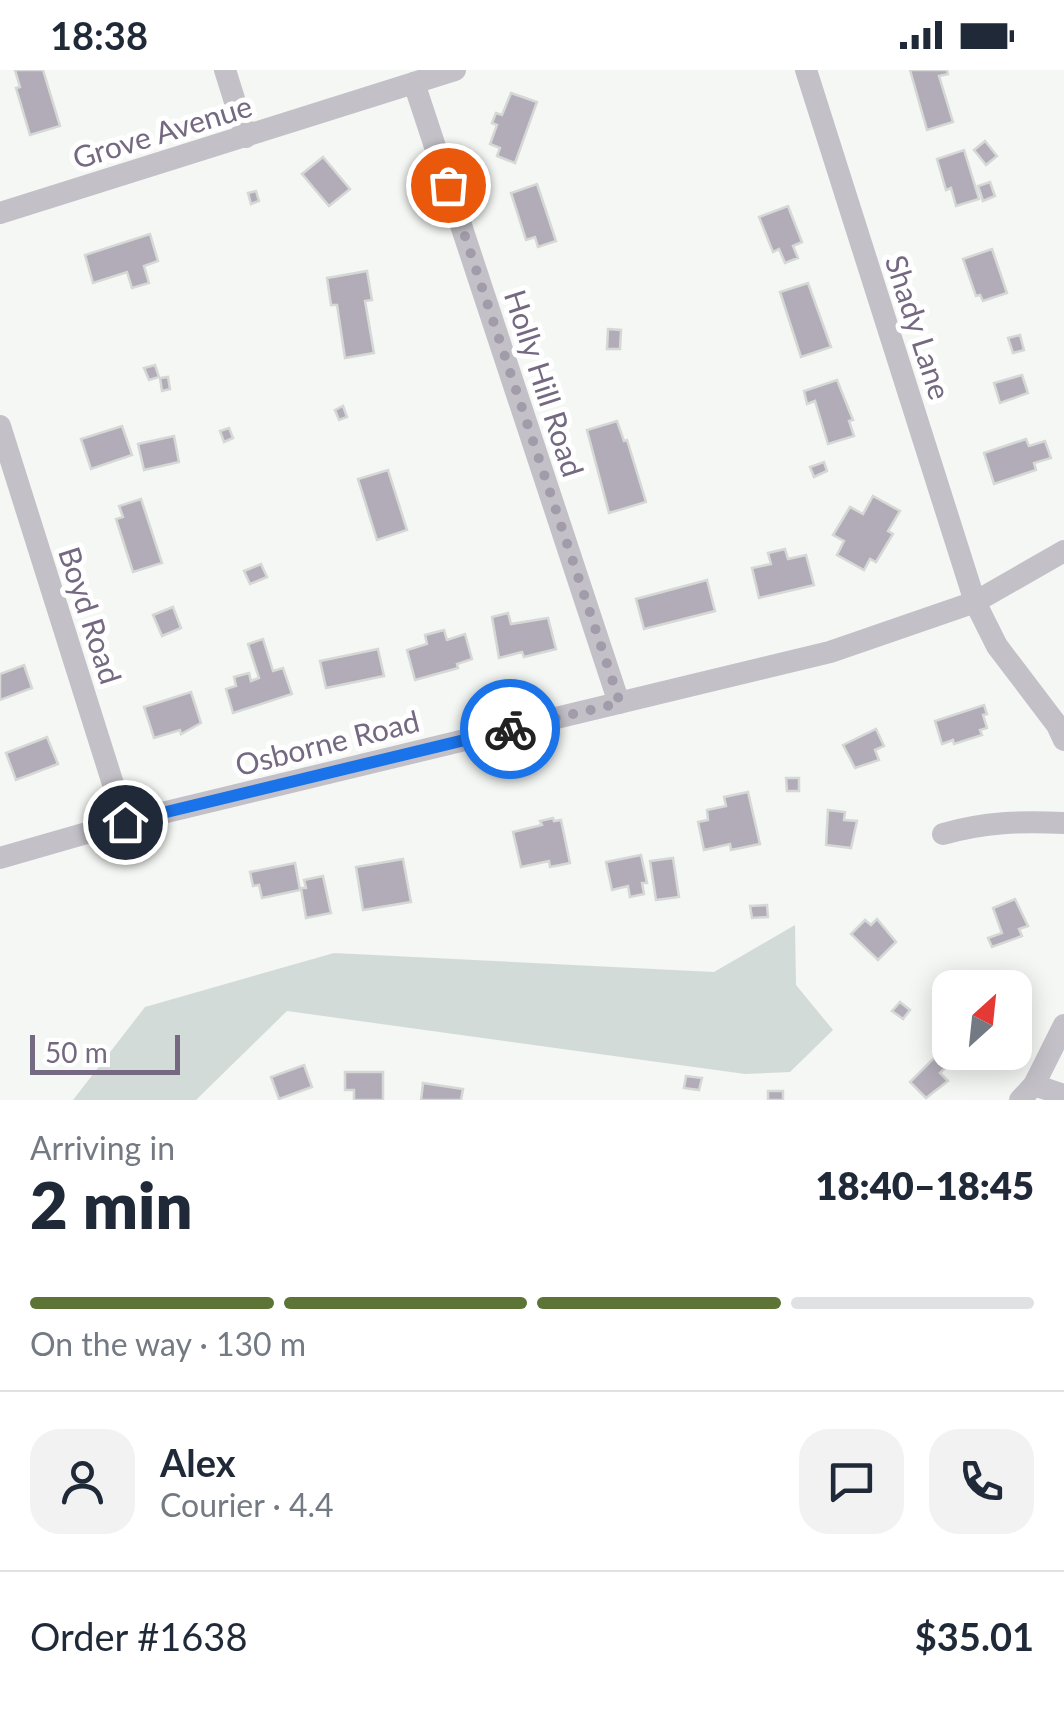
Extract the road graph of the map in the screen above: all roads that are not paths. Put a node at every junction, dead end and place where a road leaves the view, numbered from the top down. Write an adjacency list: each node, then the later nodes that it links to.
1 (226, 70): 5 (street)
2 (456, 70): 4 (street, Grove Avenue)
3 (806, 70): 9 (street, Shady Lane)
4 (414, 82): 5 (street, Grove Avenue); 10 (street, Holly Hill Road)
5 (246, 137): 6 (street, Grove Avenue)
6 (0, 213)
7 (0, 426): 12 (street, Boyd Road)
8 (1064, 551): 9 (street, Osborne Road)
9 (975, 602): 10 (street, Osborne Road); 11 (street, Shady Lane)
10 (620, 703): 12 (street, Osborne Road)
11 (1064, 740)
12 (125, 822): 15 (street, Osborne Road)
13 (1064, 824): 14 (street)
14 (942, 834)
15 (0, 858)
16 (1064, 1026): 17 (street)
17 (1027, 1092): 18 (street)
18 (1064, 1095)

